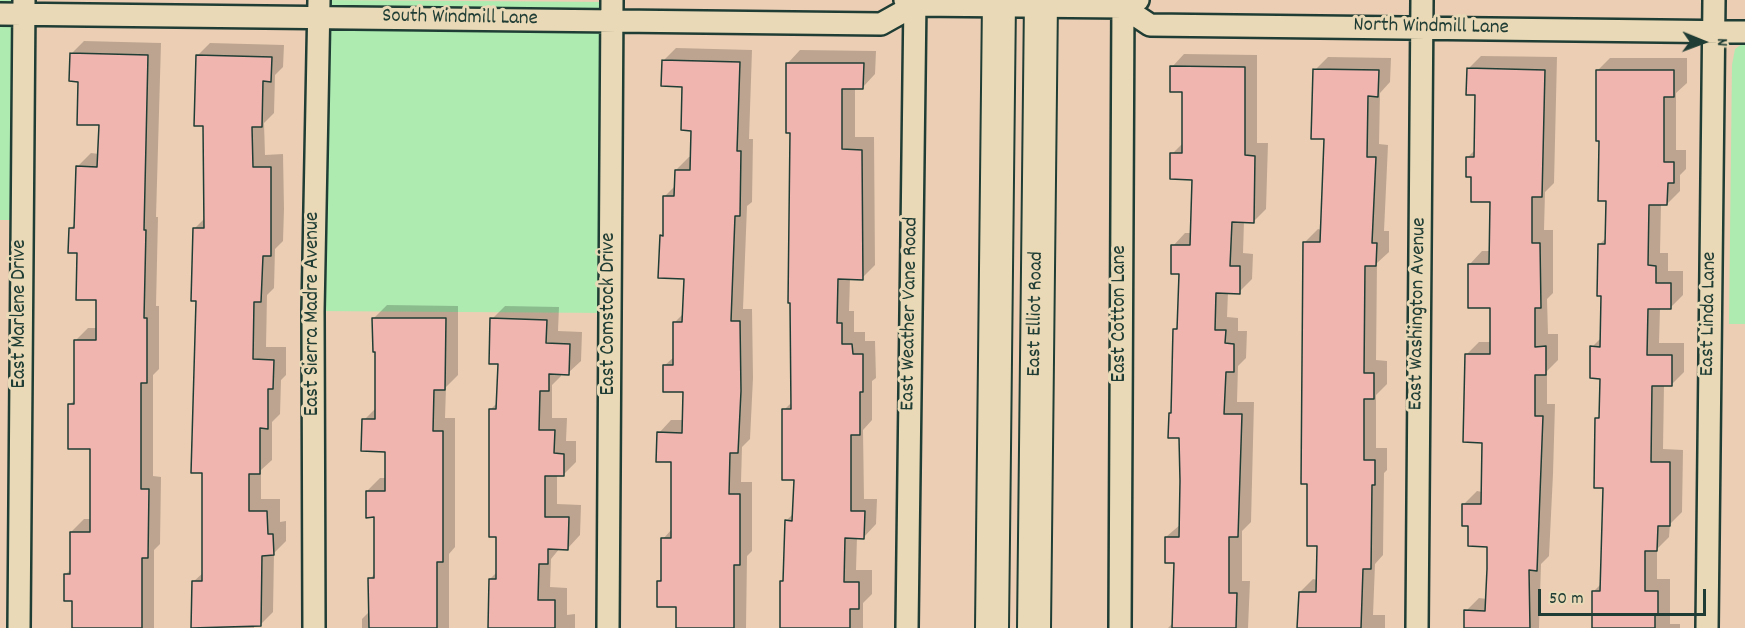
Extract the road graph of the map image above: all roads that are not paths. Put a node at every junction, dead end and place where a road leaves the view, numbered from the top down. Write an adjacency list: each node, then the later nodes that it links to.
1 (1422, 0): 10 (street, East Washington Avenue)
2 (1714, 0): 11 (street, East Linda Lane)
3 (912, 2): 5 (street, South Windmill Lane); 8 (street, South Windmill Lane); 16 (street, East Weather Vane Road)
4 (1128, 2): 5 (street); 10 (street, North Windmill Lane); 19 (street, East Cotton Lane)
5 (1020, 4): 17 (main road, East Elliot Road); 18 (main road, East Elliot Road)
6 (24, 7): 7 (street, South Windmill Lane); 9 (street, South Windmill Lane); 13 (street, East Marlene Drive)
7 (319, 9): 8 (street, South Windmill Lane); 14 (street, East Sierra Madre Avenue)
8 (612, 10): 15 (street, East Comstock Drive)
9 (0, 14)
10 (1422, 28): 11 (street, North Windmill Lane); 20 (street, East Washington Avenue)
11 (1713, 31): 12 (street, North Windmill Lane); 21 (street, East Linda Lane)
12 (1745, 32)
13 (19, 628)
14 (314, 628)
15 (608, 628)
16 (907, 628)
17 (992, 628)
18 (1034, 628)
19 (1120, 628)
20 (1417, 628)
21 (1707, 628)

